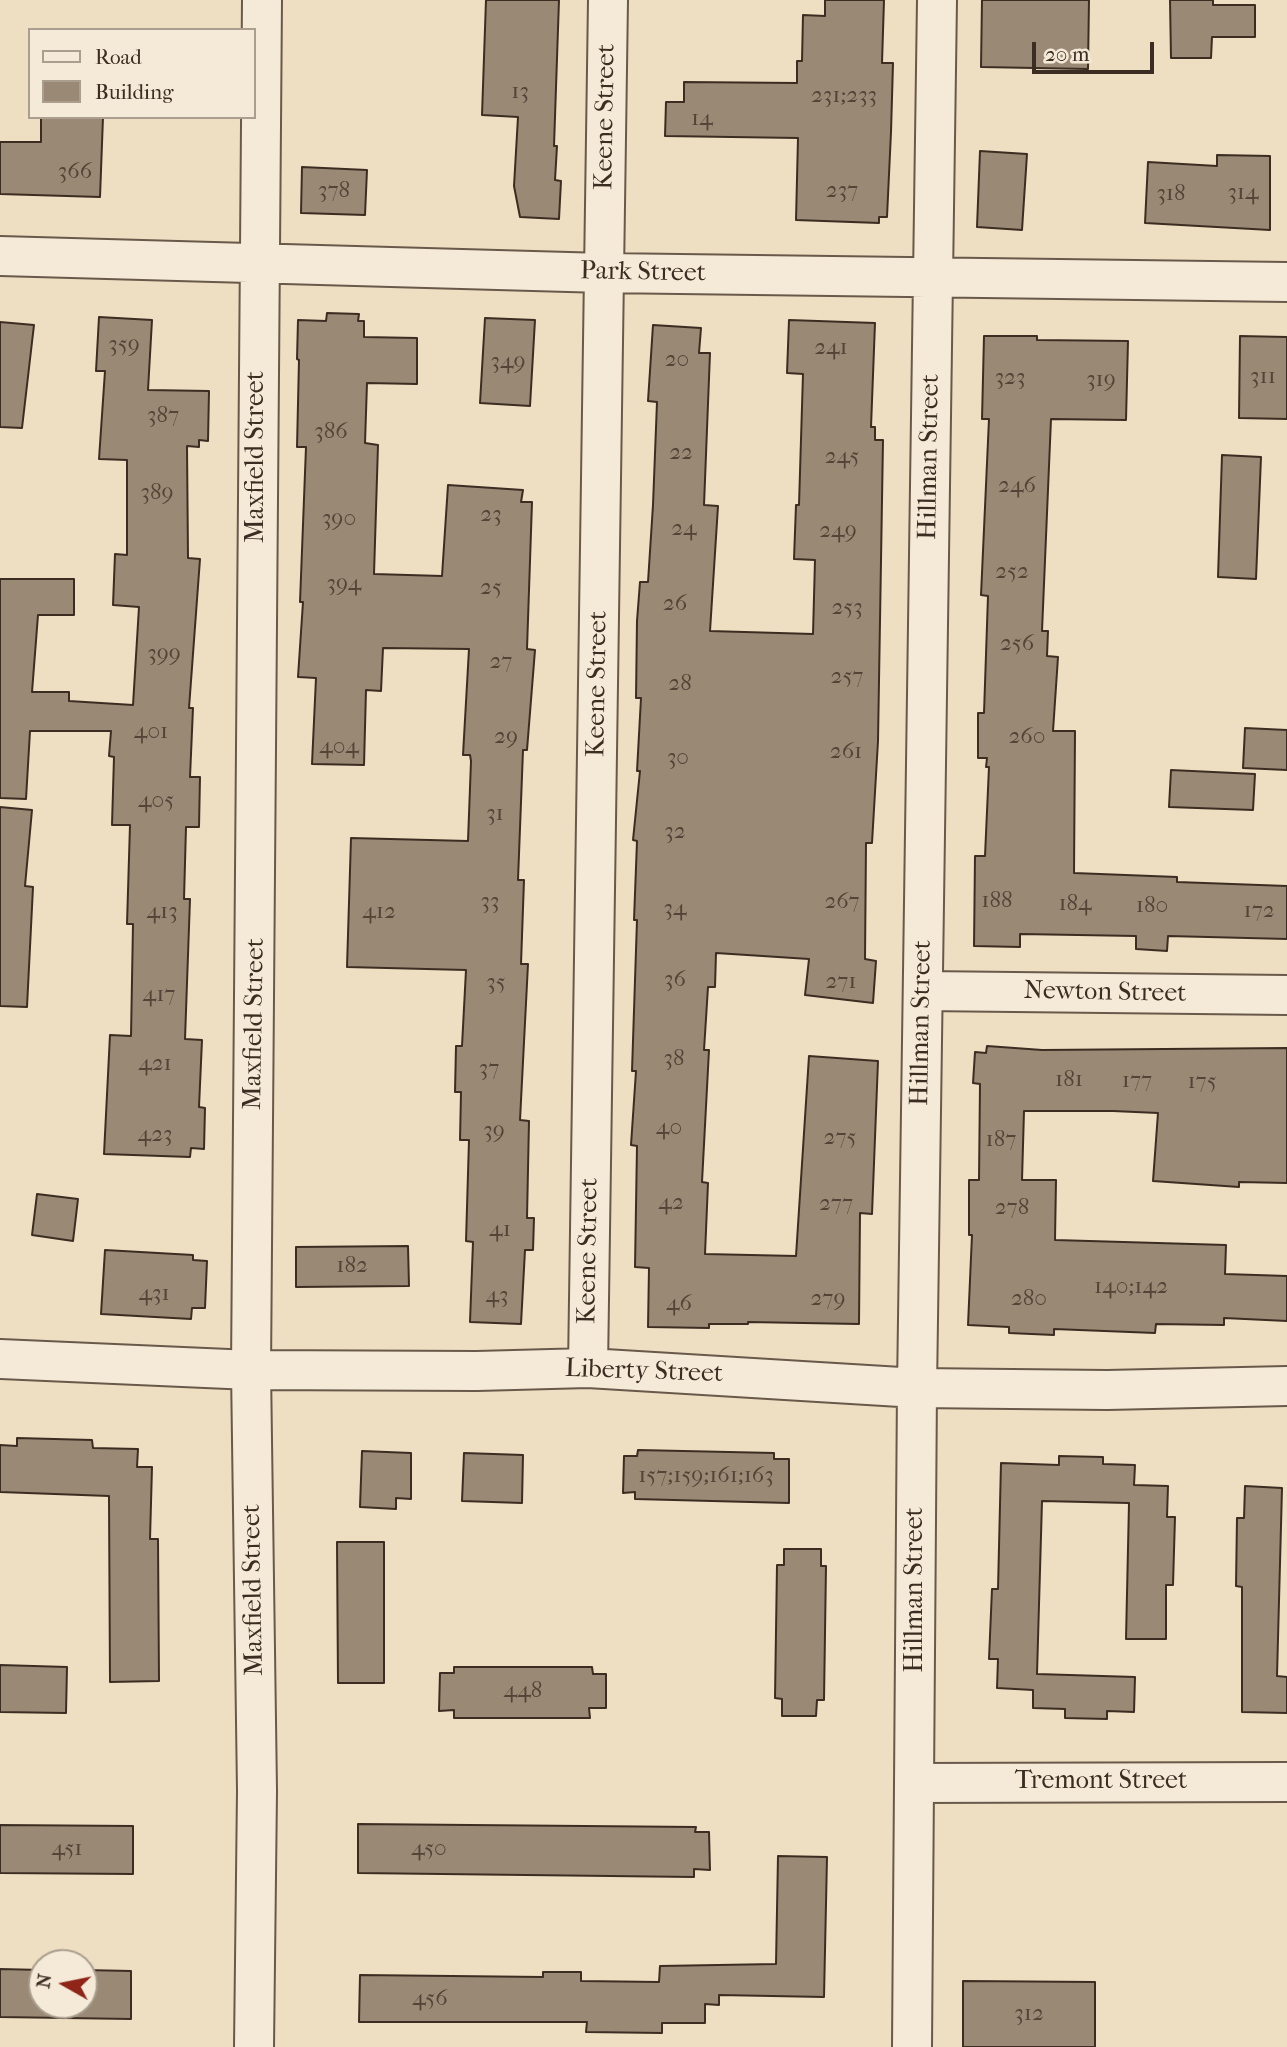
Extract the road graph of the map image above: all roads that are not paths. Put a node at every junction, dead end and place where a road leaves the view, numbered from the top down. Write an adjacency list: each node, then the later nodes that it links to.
1 (262, 0): 5 (street, Maxfield Street)
2 (608, 0): 6 (street, Keene Street)
3 (937, 0): 7 (street, Hillman Street)
4 (0, 256): 5 (street, Park Street)
5 (258, 261): 6 (street, Park Street); 13 (street, Maxfield Street)
6 (604, 273): 7 (street, Park Street); 12 (street, Keene Street)
7 (933, 276): 8 (street, Park Street); 9 (street, Hillman Street)
8 (1287, 282)
9 (923, 991): 10 (street, Newton Street); 15 (street, Hillman Street)
10 (1287, 995)
11 (0, 1359): 13 (street, Liberty Street)
12 (588, 1368): 13 (street, Liberty Street); 15 (street, Liberty Street)
13 (251, 1370): 18 (street, Maxfield Street)
14 (1287, 1386): 15 (street, Liberty Street)
15 (918, 1388): 17 (street, Hillman Street)
16 (1287, 1782): 17 (street, Tremont Street)
17 (914, 1783): 19 (street, Hillman Street)
18 (254, 2047)
19 (912, 2047)

